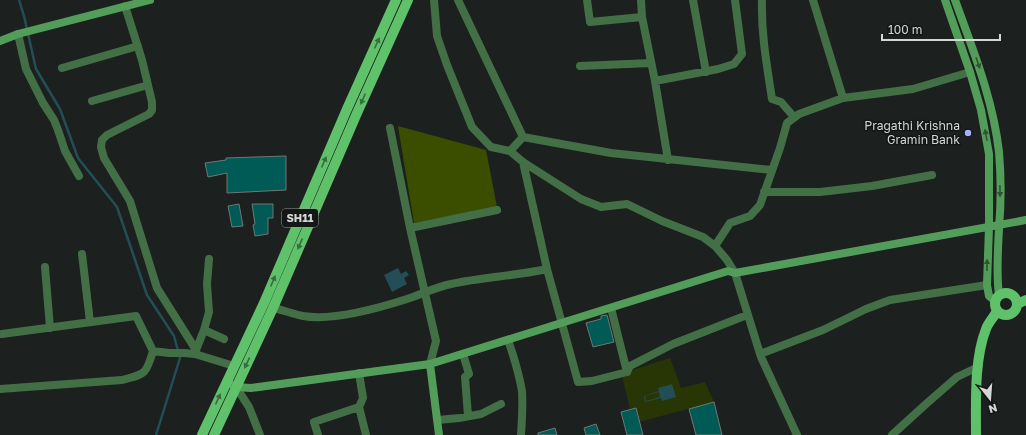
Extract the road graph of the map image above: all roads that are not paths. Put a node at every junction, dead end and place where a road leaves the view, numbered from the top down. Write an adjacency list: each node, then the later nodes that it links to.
1 (150, 0): 14 (street)
2 (396, 0): 68 (main road, SH11, one-way to 2)
3 (408, 0): 53 (main road, SH11, one-way to 53)
4 (434, 0): 31 (street)
5 (458, 0): 30 (street)
6 (587, 0): 15 (street)
7 (641, 0): 15 (street)
8 (693, 0): 22 (street)
9 (735, 0): 22 (street)
10 (762, 0): 28 (street)
11 (813, 0): 26 (street)
12 (945, 0): 23 (street)
13 (955, 0): 40 (street, one-way to 40)
14 (125, 6): 16 (street); 18 (street)
15 (642, 17): 19 (street)
16 (18, 34): 17 (street); 36 (street)
17 (0, 41)
18 (138, 46): 21 (street); 25 (street)
19 (651, 63): 20 (street); 24 (street)
20 (580, 66)
21 (62, 68)
22 (706, 72): 24 (street)
23 (970, 72): 26 (street); 41 (street, one-way to 23)
24 (655, 82): 32 (street)
25 (148, 85): 27 (street); 64 (street)
26 (843, 98): 28 (street)
27 (92, 101)
28 (794, 118): 34 (street)
29 (390, 128): 42 (street)
30 (522, 137): 31 (street); 32 (street)
31 (510, 151): 33 (street)
32 (668, 160): 34 (street)
33 (523, 162): 43 (street); 47 (street)
34 (772, 170): 37 (street)
35 (932, 175): 37 (street)
36 (79, 176)
37 (764, 192): 43 (street)
38 (497, 210): 42 (street)
39 (1026, 220): 40 (street)
40 (999, 226): 41 (street); 51 (street)
41 (989, 227): 48 (street); 49 (street, one-way to 41)
42 (410, 228): 50 (street)
43 (715, 246): 48 (street)
44 (82, 254): 56 (street)
45 (209, 259): 59 (street)
46 (45, 267): 58 (street)
47 (547, 269): 50 (street); 57 (street)
48 (735, 273): 54 (street); 55 (street)
49 (987, 285): 51 (street); 66 (street)
50 (425, 293): 53 (street); 67 (street)
51 (997, 302): 52 (main road); 52 (main road); 69 (main road)
52 (1022, 302)
53 (273, 308): 72 (main road, SH11, one-way to 72)
54 (611, 308): 57 (street); 70 (street)
55 (747, 315): 66 (street); 70 (street)
56 (90, 322): 58 (street); 63 (street)
57 (561, 323): 62 (street); 70 (street)
58 (50, 328): 60 (street)
59 (204, 330): 61 (street); 64 (street)
60 (2, 334)
61 (224, 339)
62 (508, 340): 65 (street); 84 (street)
63 (152, 351): 64 (street); 73 (street)
64 (196, 352): 68 (street)
65 (463, 354): 67 (street); 76 (street)
66 (760, 354): 85 (street)
67 (430, 364): 71 (street); 77 (street)
68 (234, 366): 72 (main road, SH11)
69 (978, 367): 86 (street); 87 (main road)
70 (627, 372)
71 (358, 373): 72 (street); 75 (street)
72 (231, 385): 78 (main road, SH11, one-way to 72); 79 (main road, SH11); 80 (street)
73 (0, 389)
74 (502, 404): 76 (street)
75 (359, 407): 81 (street); 82 (street)
76 (468, 416): 77 (street)
77 (438, 420): 83 (street)
78 (202, 435)
79 (214, 435)
80 (260, 435)
81 (318, 435)
82 (366, 435)
83 (439, 435)
84 (521, 435)
85 (796, 435)
86 (892, 435)
87 (976, 435)

